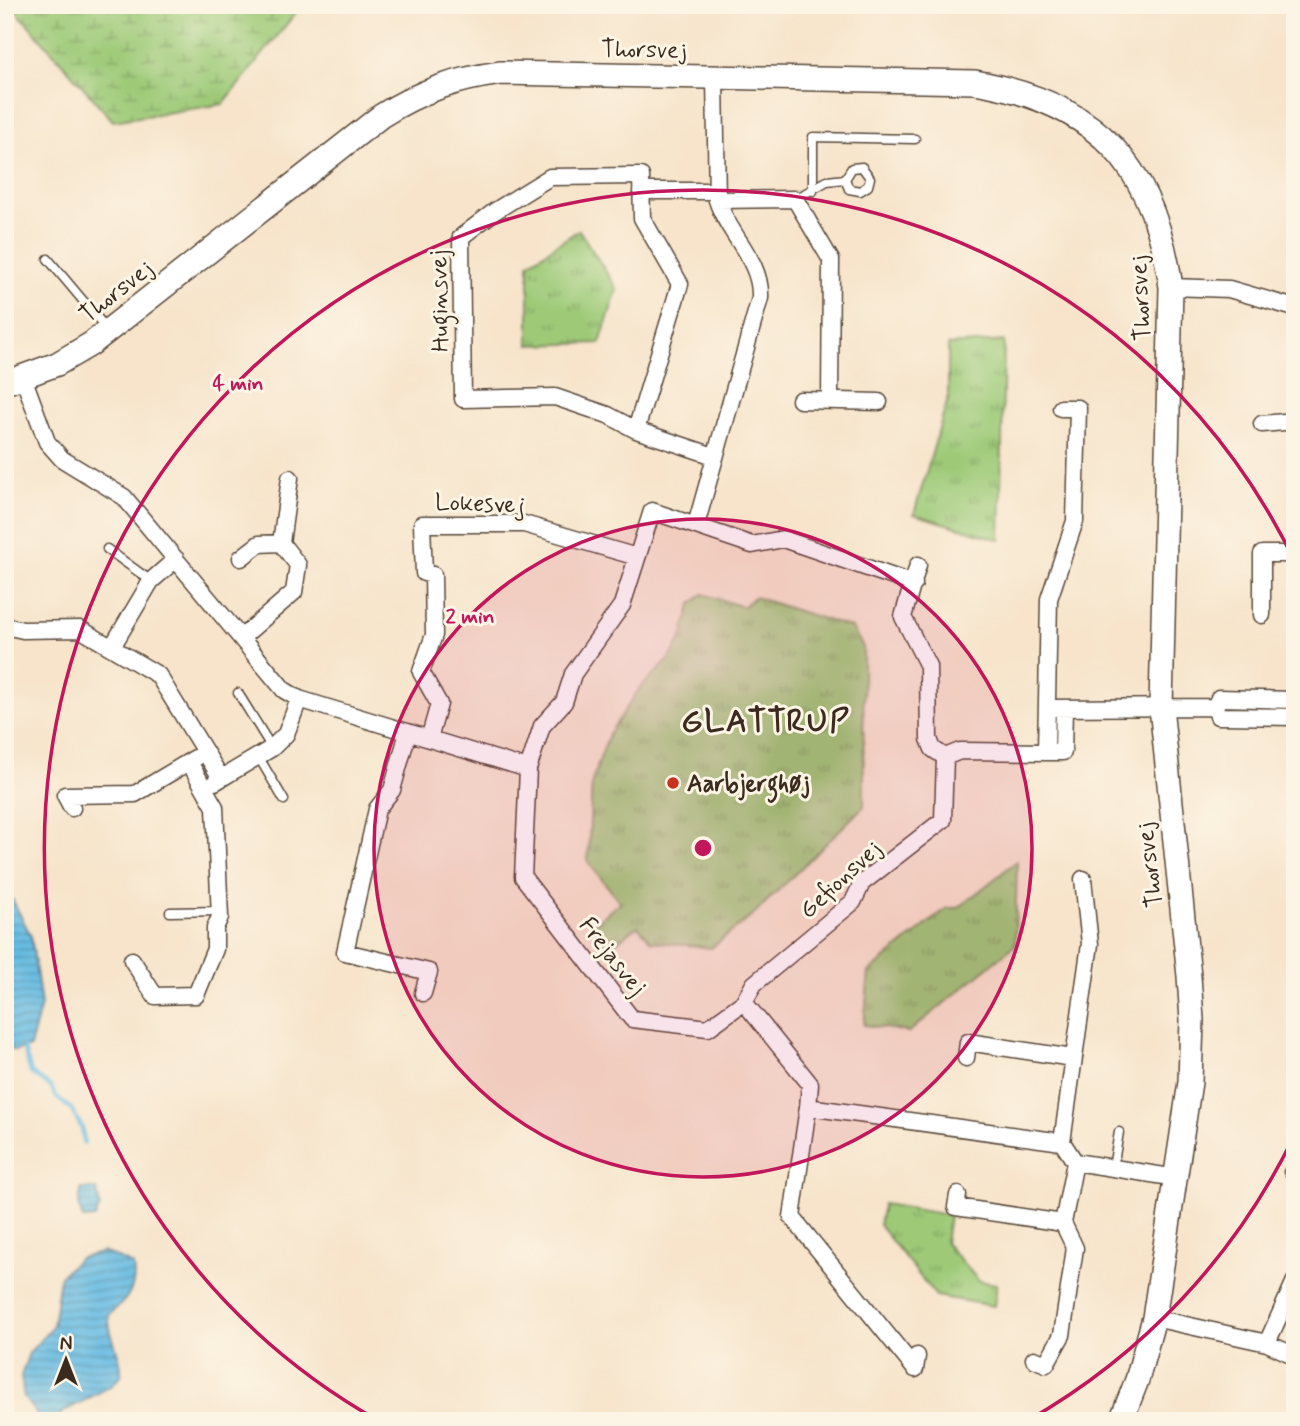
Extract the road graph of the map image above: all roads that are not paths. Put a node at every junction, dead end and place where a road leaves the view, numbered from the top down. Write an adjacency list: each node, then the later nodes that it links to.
1 (715, 76): 6 (street); 9 (street, Thorsvej); 11 (street, Thorsvej)
2 (915, 139): 5 (lane)
3 (845, 179): 5 (lane)
4 (641, 191): 6 (street); 19 (street); 19 (street, Huginsvej)
5 (813, 191): 7 (lane)
6 (716, 195): 7 (street); 20 (street)
7 (795, 199): 14 (street)
8 (48, 259): 11 (lane)
9 (1171, 287): 10 (street); 39 (street, Thorsvej)
10 (1295, 308)
11 (108, 330): 12 (street, Thorsvej)
12 (14, 380): 28 (street)
13 (800, 400): 14 (street)
14 (830, 401): 15 (street)
15 (879, 402)
16 (1061, 408): 41 (street)
17 (1295, 421): 18 (street)
18 (1262, 424)
19 (636, 430): 20 (street, Huginsvej)
20 (714, 456): 22 (street)
21 (290, 478): 23 (street)
22 (696, 525): 26 (street); 31 (street)
23 (281, 543): 27 (street); 34 (street)
24 (107, 549): 30 (lane)
25 (1295, 554): 32 (street)
26 (637, 557): 45 (street, Lokesvej); 51 (street)
27 (241, 558)
28 (176, 559): 30 (street); 34 (street)
29 (918, 565): 31 (street)
30 (151, 581): 35 (street)
31 (914, 584): 49 (street)
32 (1262, 615)
33 (5, 626): 35 (street)
34 (241, 638): 37 (street)
35 (112, 648): 46 (street)
36 (238, 693): 47 (lane)
37 (299, 699): 44 (street); 47 (street)
38 (1295, 700): 40 (street)
39 (1161, 707): 40 (street); 42 (street); 69 (street, Thorsvej)
40 (1215, 707): 43 (street)
41 (1047, 708): 42 (street); 48 (street)
42 (1064, 708): 48 (street)
43 (1295, 717)
44 (408, 732): 45 (street); 60 (street)
45 (429, 738): 51 (street)
46 (205, 752): 50 (street); 52 (street)
47 (265, 752): 52 (street); 54 (lane)
48 (1045, 752): 49 (street)
49 (945, 757): 61 (street, Gefionsvej)
50 (189, 762): 53 (street); 55 (street)
51 (528, 769): 61 (street, Frejasvej)
52 (221, 778): 53 (street)
53 (204, 789): 58 (street)
54 (284, 800)
55 (72, 807)
56 (1083, 879): 63 (street)
57 (170, 912): 58 (lane)
58 (220, 912): 59 (street)
59 (132, 960)
60 (423, 993)
61 (744, 1002): 64 (street)
62 (966, 1058): 63 (street)
63 (1073, 1058): 66 (street)
64 (808, 1107): 66 (street); 75 (street)
65 (1119, 1132): 68 (lane)
66 (1062, 1142): 67 (street)
67 (1075, 1162): 68 (street); 71 (street)
68 (1113, 1168): 69 (street)
69 (1177, 1178): 73 (street, Thorsvej)
70 (958, 1195): 71 (street)
71 (1063, 1223): 77 (street)
72 (1295, 1282): 74 (street)
73 (1154, 1318): 74 (street); 78 (street, Thorsvej)
74 (1267, 1343): 76 (street)
75 (917, 1356)
76 (1295, 1356)
77 (1034, 1359)
78 (1121, 1421)

